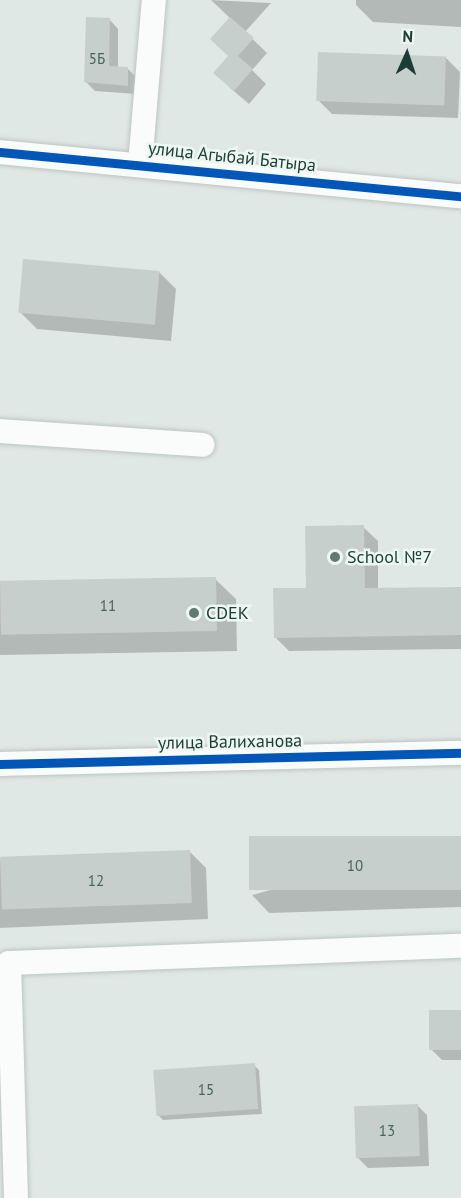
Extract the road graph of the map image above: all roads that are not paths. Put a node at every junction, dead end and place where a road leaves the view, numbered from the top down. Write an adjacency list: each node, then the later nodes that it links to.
1 (154, 0): 3 (street)
2 (0, 152): 3 (street, улица Агыбай Батыра)
3 (140, 165): 4 (street, улица Агыбай Батыра)
4 (461, 196)
5 (0, 431): 6 (street)
6 (203, 445)
7 (461, 753): 8 (street, улица Валиханова)
8 (0, 764)
9 (461, 946): 10 (street)
10 (16, 1198)

